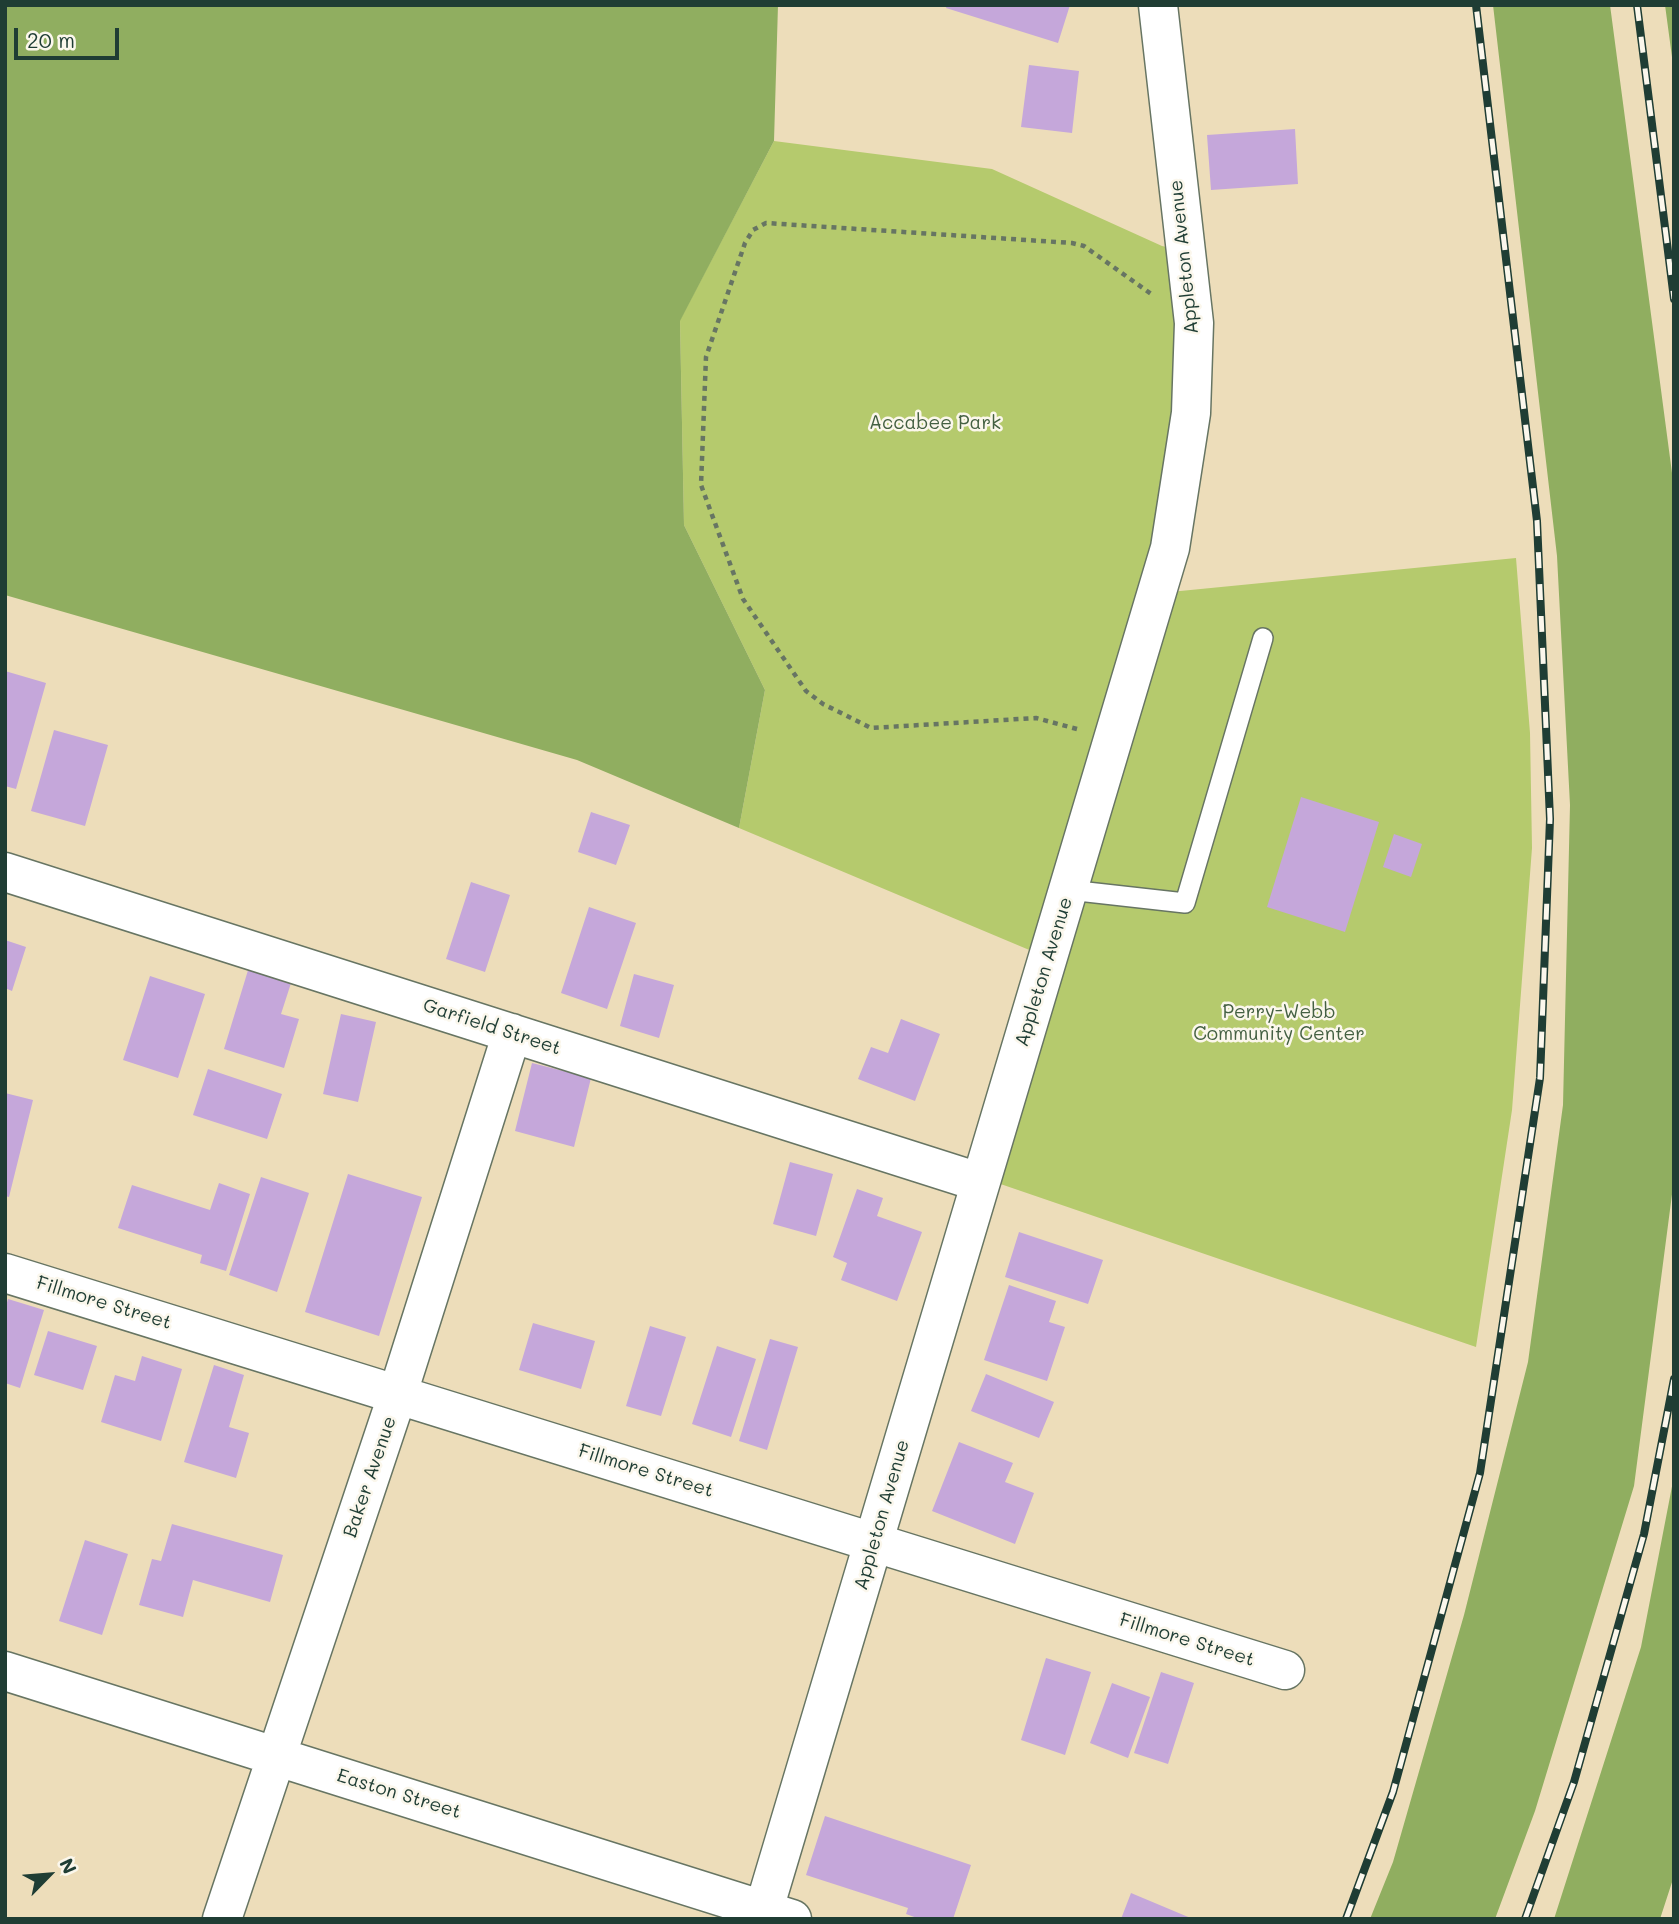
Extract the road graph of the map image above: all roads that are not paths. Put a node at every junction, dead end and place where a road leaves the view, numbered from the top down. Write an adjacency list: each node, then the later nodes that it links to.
1 (1158, 5): 4 (street, Appleton Avenue)
2 (1263, 638): 4 (lane)
3 (5, 872): 5 (street, Garfield Street)
4 (1069, 890): 6 (street, Appleton Avenue)
5 (512, 1033): 6 (street, Garfield Street); 8 (street, Baker Avenue)
6 (979, 1182): 9 (street, Appleton Avenue)
7 (5, 1273): 8 (street, Fillmore Street)
8 (398, 1393): 9 (street, Fillmore Street); 12 (street, Baker Avenue)
9 (874, 1542): 10 (street, Fillmore Street); 13 (street, Appleton Avenue)
10 (1285, 1670)
11 (5, 1671): 12 (street, Easton Street)
12 (276, 1756): 13 (street, Easton Street); 14 (street, Baker Avenue)
13 (772, 1916)
14 (222, 1919)

